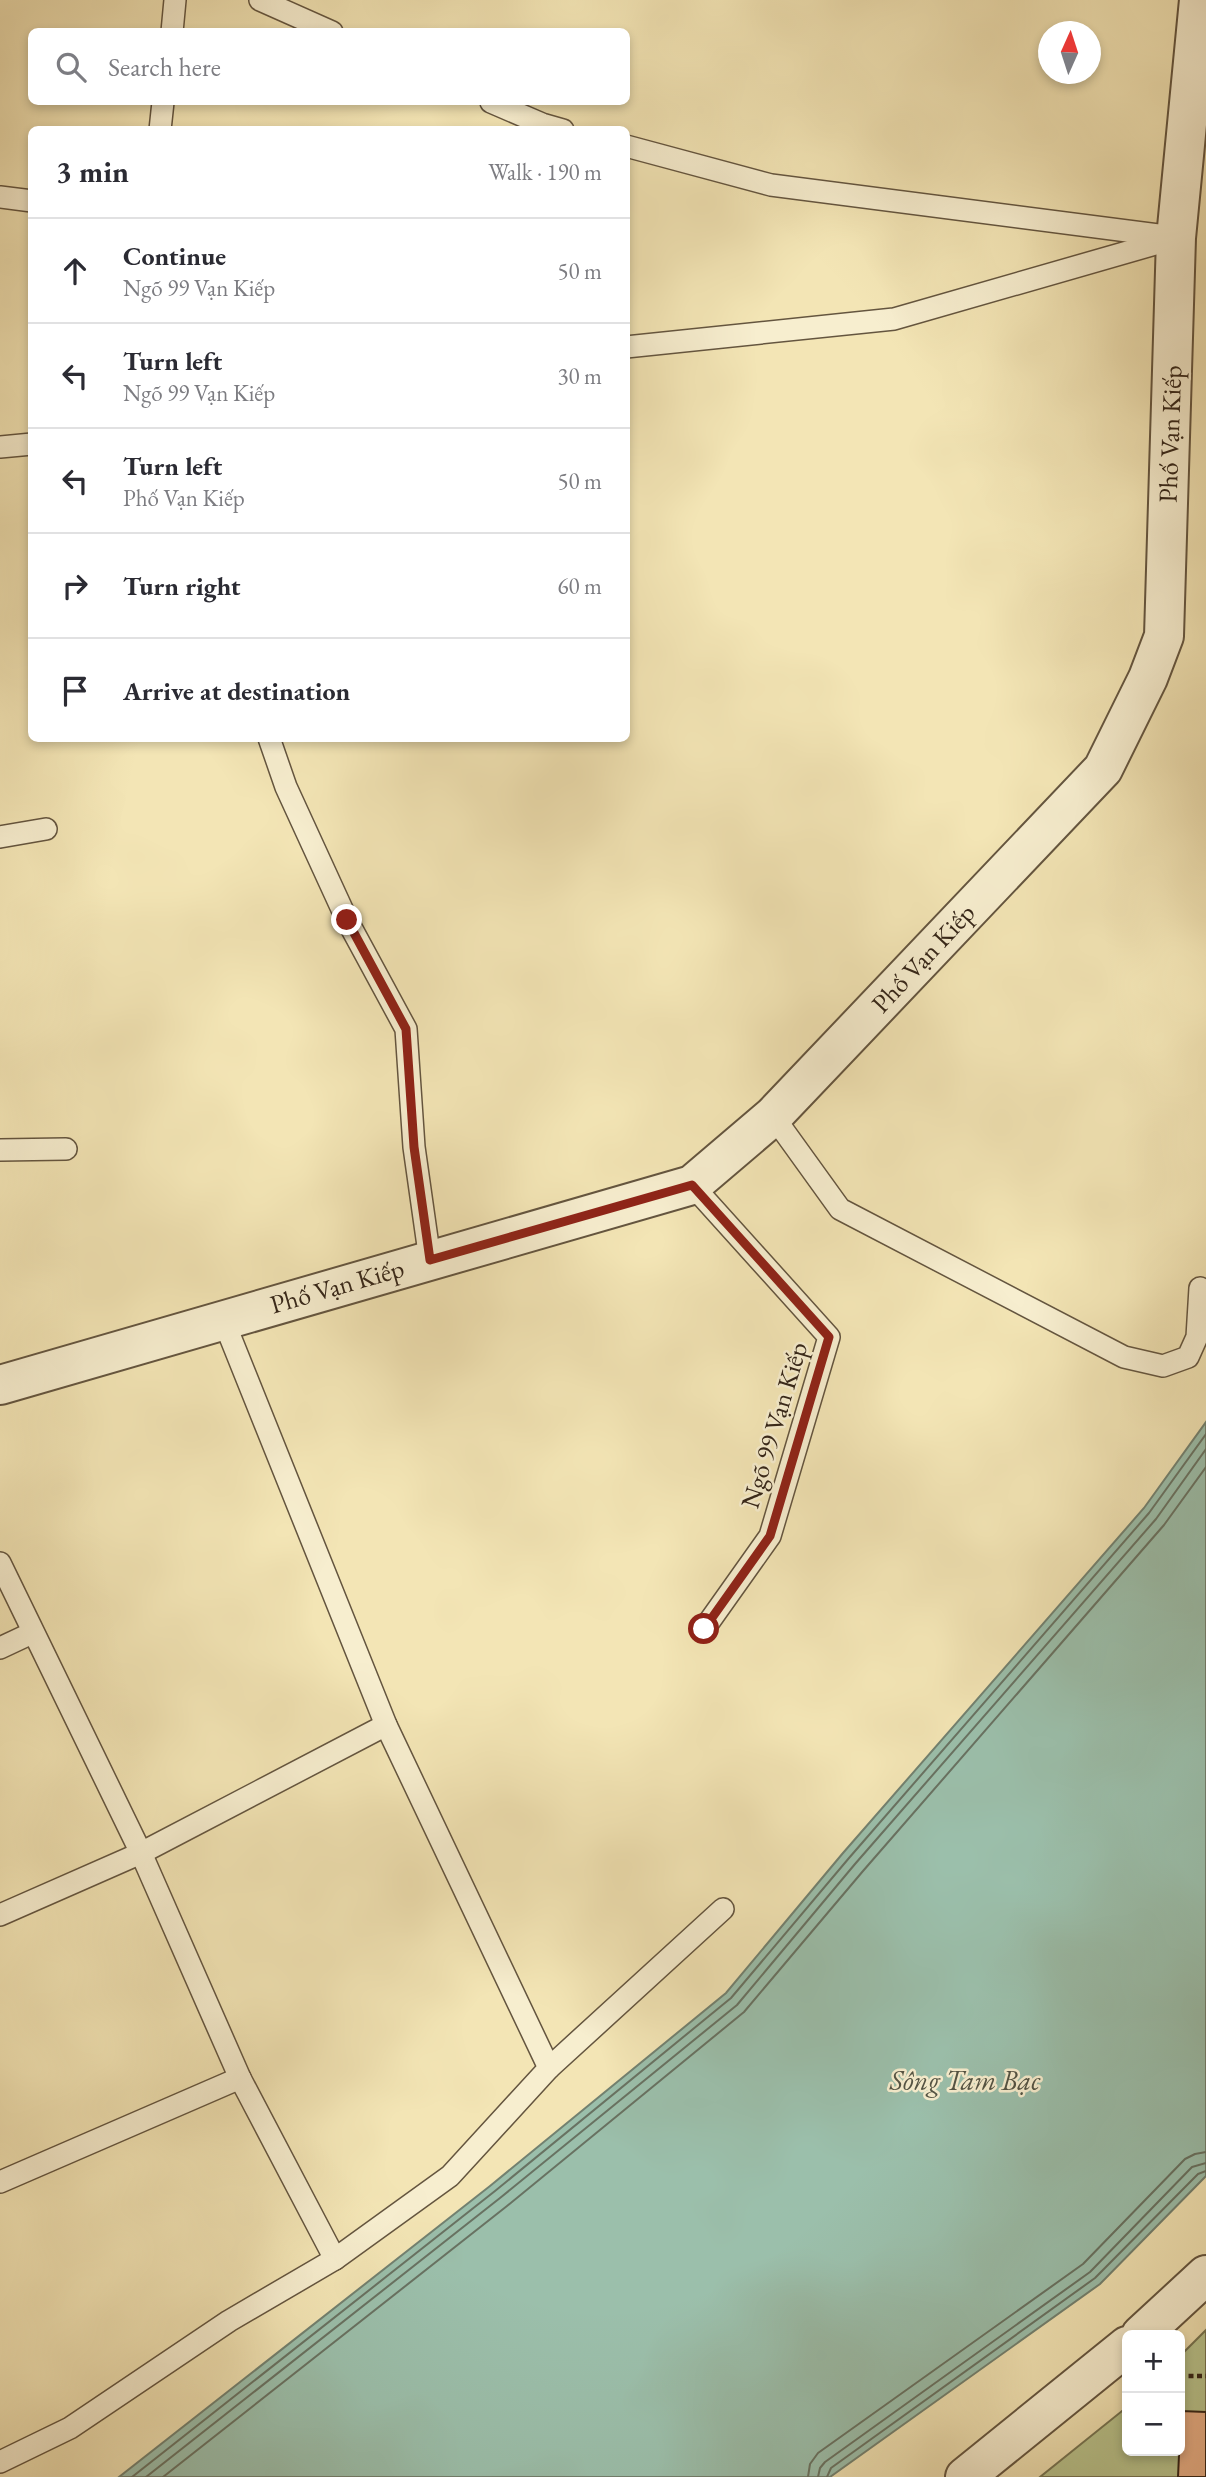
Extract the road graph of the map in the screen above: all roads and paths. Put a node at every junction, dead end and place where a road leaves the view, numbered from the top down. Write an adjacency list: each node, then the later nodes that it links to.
1 (175, 0): 4 (lane)
2 (260, 0): 5 (lane)
3 (1199, 0): 13 (street, Phố Vạn Kiếp)
4 (172, 28)
5 (323, 28)
6 (163, 105): 8 (lane)
7 (498, 105): 9 (lane)
8 (160, 126)
9 (549, 126)
10 (630, 147): 13 (lane)
11 (0, 197): 12 (lane)
12 (28, 200)
13 (1176, 238): 14 (lane); 20 (street, Phố Vạn Kiếp)
14 (630, 347)
15 (28, 444): 16 (lane)
16 (0, 447)
17 (270, 742): 24 (lane)
18 (46, 828): 19 (lane)
19 (0, 837)
20 (773, 1116): 23 (street, Phố Vạn Kiếp); 25 (lane)
21 (66, 1149): 22 (lane)
22 (0, 1150)
23 (692, 1185): 24 (street, Phố Vạn Kiếp); 29 (lane, Ngõ 99 Vạn Kiếp)
24 (430, 1260): 26 (street, Phố Vạn Kiếp)
25 (1200, 1287)
26 (223, 1319): 27 (street, Phố Vạn Kiếp); 32 (lane)
27 (0, 1385)
28 (0, 1563): 30 (lane)
29 (704, 1629)
30 (32, 1633): 31 (lane); 33 (lane)
31 (0, 1648)
32 (386, 1725): 33 (lane); 36 (lane)
33 (141, 1853): 35 (lane); 37 (lane)
34 (723, 1909): 36 (lane)
35 (0, 1915)
36 (549, 2068): 39 (lane)
37 (240, 2078): 38 (lane); 39 (lane)
38 (0, 2182)
39 (335, 2259): 45 (lane)
40 (1206, 2275): 41 (street)
41 (1146, 2330)
42 (1122, 2350): 46 (street)
43 (1185, 2376): 44 (path)
44 (1206, 2376)
45 (0, 2462)
46 (965, 2477)

